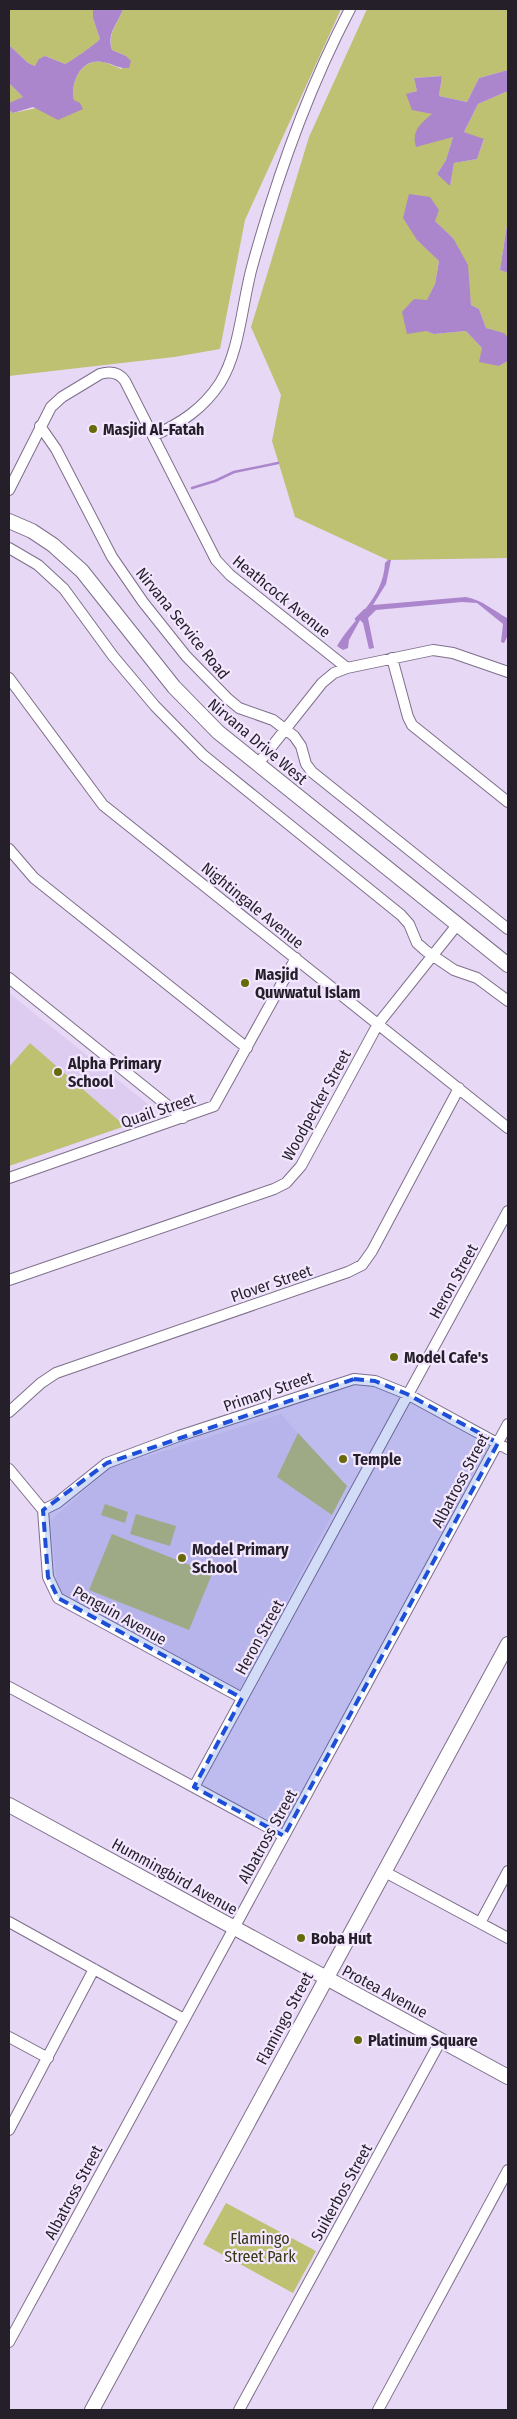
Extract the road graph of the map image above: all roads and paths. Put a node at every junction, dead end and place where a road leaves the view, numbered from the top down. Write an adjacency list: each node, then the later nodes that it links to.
1 (350, 9): 3 (street)
2 (40, 426): 3 (street, Heathcock Avenue); 4 (street, Heathcock Avenue); 11 (street, Nirvana Service Road)
3 (153, 436): 8 (street, Heathcock Avenue)
4 (9, 490)
5 (9, 521): 12 (street, Nirvana Drive West)
6 (9, 548): 17 (street)
7 (392, 658): 8 (street); 9 (street); 13 (street)
8 (347, 668): 11 (street)
9 (508, 672)
10 (9, 678): 18 (street, Nightingale Avenue)
11 (285, 729): 12 (street); 16 (street, Nirvana Service Road)
12 (257, 765): 15 (street, Nirvana Drive West)
13 (508, 802)
14 (9, 849): 23 (street)
15 (457, 925): 17 (street, Woodpecker Street); 19 (street, Nirvana Drive West)
16 (508, 929)
17 (433, 956): 21 (street); 22 (street, Woodpecker Street)
18 (296, 958): 22 (street, Nightingale Avenue); 23 (street, Quail Street)
19 (508, 965)
20 (9, 978): 25 (street)
21 (508, 1001)
22 (378, 1024): 24 (street, Nightingale Avenue); 29 (street, Woodpecker Street)
23 (247, 1048): 25 (street, Quail Street)
24 (459, 1088): 26 (street, Nightingale Avenue); 31 (street, Plover Street)
25 (183, 1118): 27 (street, Quail Street)
26 (508, 1128)
27 (9, 1178)
28 (508, 1211): 30 (street, Heron Street)
29 (9, 1280)
30 (407, 1394): 33 (street, Primary Street); 36 (street, Primary Street); 39 (street, Heron Street)
31 (9, 1412)
32 (508, 1424): 33 (street, Albatross Street)
33 (498, 1443): 34 (street, Primary Street); 42 (street, Albatross Street)
34 (508, 1449)
35 (9, 1469): 36 (street)
36 (43, 1510): 39 (street, Penguin Avenue)
37 (508, 1644): 44 (street, Flamingo Street)
38 (9, 1687): 40 (street)
39 (242, 1698): 40 (street, Heron Street)
40 (194, 1787): 42 (street)
41 (9, 1805): 47 (street, Hummingbird Avenue)
42 (284, 1836): 47 (street, Albatross Street)
43 (508, 1871): 46 (street)
44 (385, 1872): 46 (street); 50 (street, Flamingo Street)
45 (9, 1922): 49 (street)
46 (480, 1923): 48 (street)
47 (234, 1928): 50 (street, Hummingbird Avenue); 51 (street, Albatross Street)
48 (508, 1938)
49 (94, 1969): 51 (street); 54 (street)
50 (325, 1978): 53 (street, Protea Avenue); 59 (street, Flamingo Street)
51 (184, 2019): 58 (street, Albatross Street)
52 (9, 2037): 54 (street)
53 (441, 2040): 55 (street, Protea Avenue); 60 (street, Suikerbos Street)
54 (48, 2058): 56 (street)
55 (508, 2077)
56 (9, 2130)
57 (508, 2170): 61 (street)
58 (9, 2342)
59 (92, 2410)
60 (239, 2410)
61 (378, 2410)

